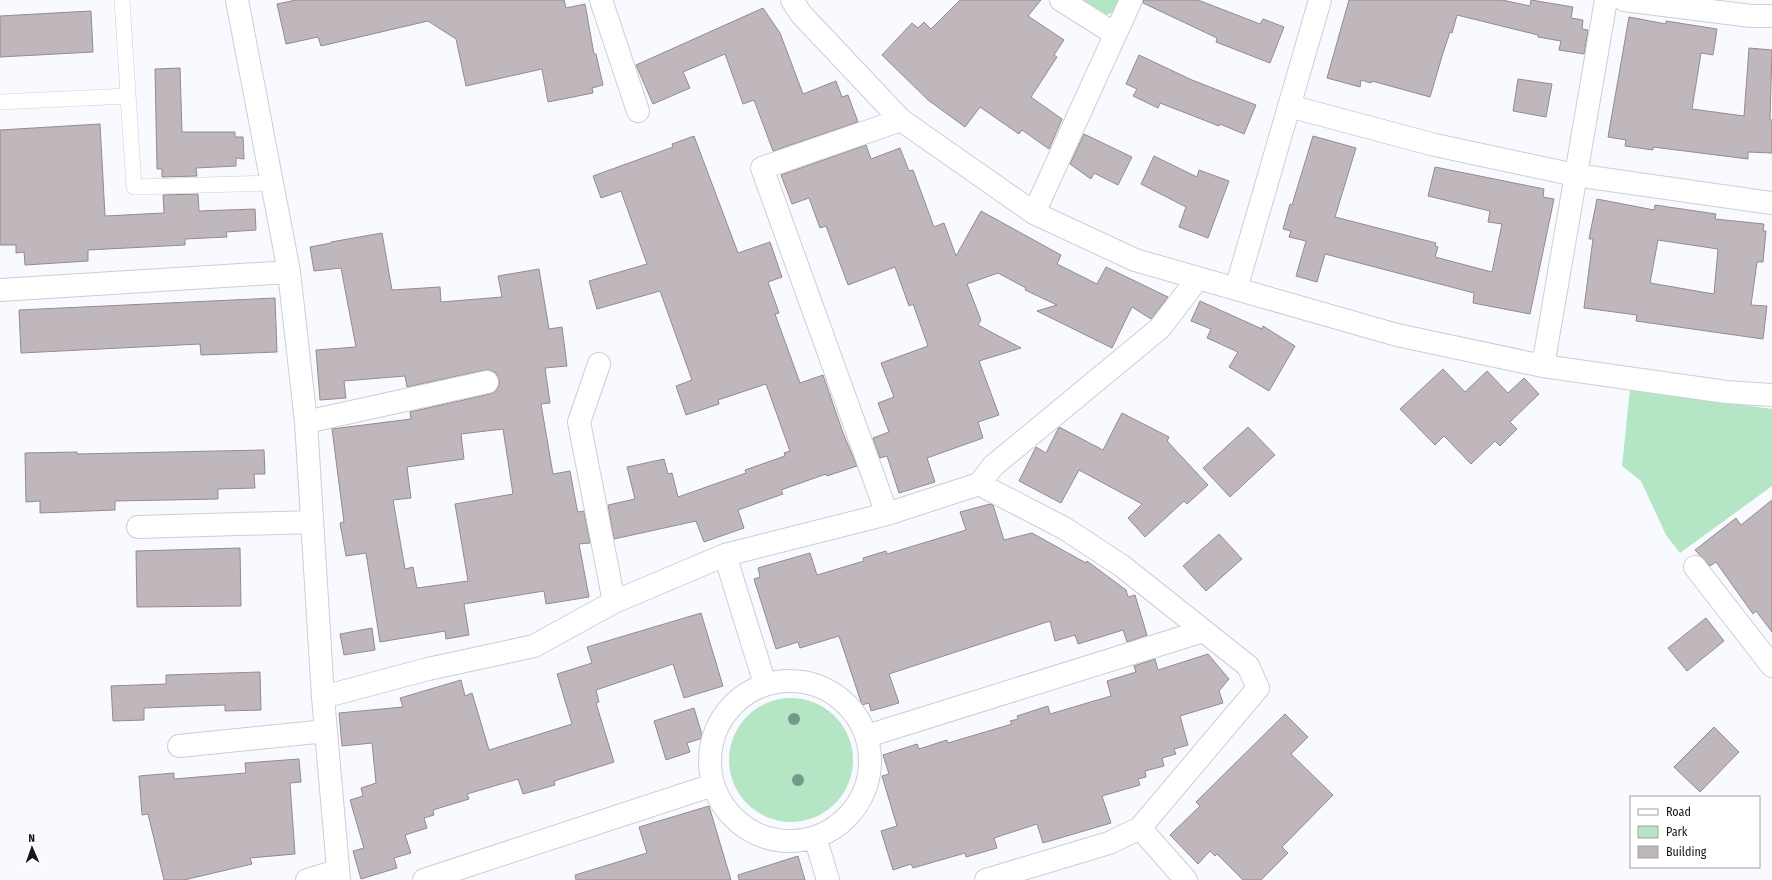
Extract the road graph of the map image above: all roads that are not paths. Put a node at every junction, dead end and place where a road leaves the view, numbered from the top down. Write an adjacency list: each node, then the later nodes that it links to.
1 (122, 0): 12 (lane)
2 (237, 0): 18 (street)
3 (601, 0): 15 (street)
4 (792, 0): 16 (street)
5 (1061, 0): 11 (street)
6 (1131, 0): 11 (street)
7 (1320, 0): 14 (street)
8 (1606, 0): 17 (street)
9 (1624, 0): 10 (street)
10 (1772, 16)
11 (1115, 34): 20 (street)
12 (128, 96): 13 (lane); 18 (lane)
13 (0, 102)
14 (1289, 106): 17 (street); 23 (street)
15 (638, 111)
16 (901, 120): 20 (street); 31 (street)
17 (1575, 175): 19 (street); 26 (street)
18 (273, 183): 21 (street)
19 (1772, 203)
20 (1034, 213): 22 (street)
21 (289, 272): 24 (street); 29 (street)
22 (1198, 278): 23 (street); 30 (street)
23 (1236, 289): 26 (street)
24 (0, 290)
25 (599, 364): 36 (street)
26 (1543, 366): 28 (street)
27 (487, 382): 29 (street)
28 (1772, 395)
29 (306, 422): 32 (street)
30 (979, 484): 31 (street); 37 (street)
31 (887, 514): 34 (street)
32 (312, 522): 33 (street); 40 (street)
33 (138, 527)
34 (725, 555): 36 (street); 39 (street)
35 (1695, 567): 38 (street)
36 (614, 602): 40 (street)
37 (1203, 631): 42 (street); 45 (street)
38 (1772, 666)
39 (765, 684): 42 (street); 44 (street)
40 (323, 697): 41 (street)
41 (326, 731): 43 (street); 47 (street)
42 (867, 736): 46 (street)
43 (179, 746)
44 (713, 785): 46 (street); 49 (street)
45 (1140, 828): 51 (street); 52 (street)
46 (814, 838): 50 (street)
47 (338, 876): 48 (street)
48 (307, 880)
49 (424, 880)
50 (828, 880)
51 (986, 880)
52 (1186, 880)

